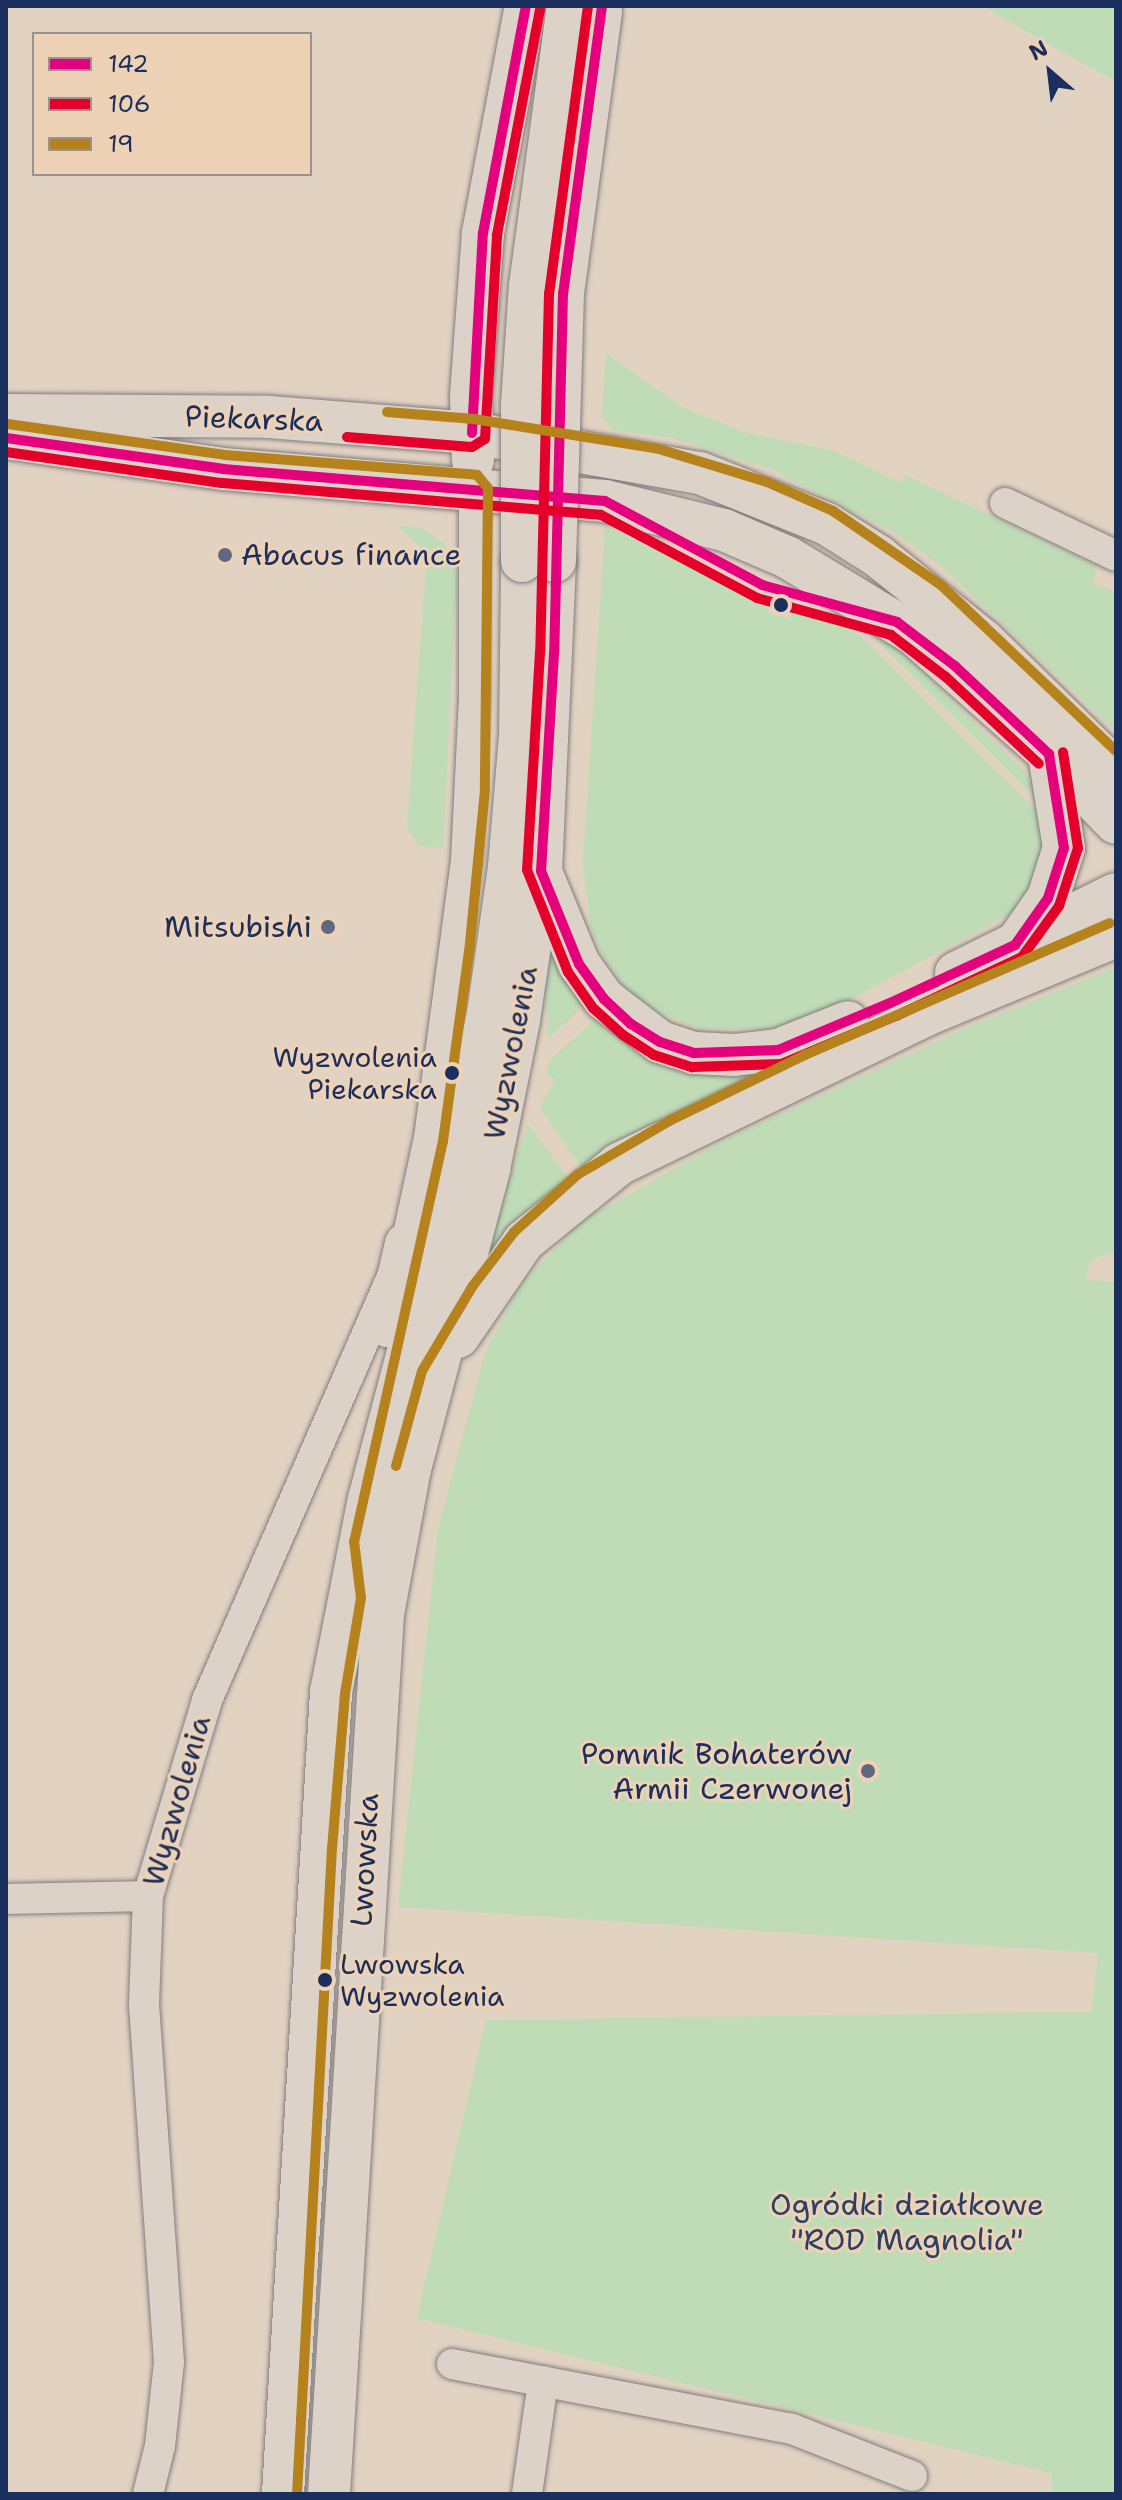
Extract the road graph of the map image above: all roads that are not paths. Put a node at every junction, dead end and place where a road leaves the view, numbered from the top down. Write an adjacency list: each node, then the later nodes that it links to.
1 (526, 6): 5 (main road)
2 (568, 6): 10 (main road, Wyzwolenia, bridge)
3 (602, 6): 10 (main road, Wyzwolenia, bridge)
4 (6, 415): 5 (main road, Piekarska)
5 (472, 433): 7 (main road); 12 (main road, Piekarska)
6 (6, 438): 7 (main road, Piekarska)
7 (474, 489): 11 (main road, Piekarska); 18 (street, Wyzwolenia)
8 (1005, 503): 9 (street)
9 (1116, 556)
10 (538, 561): 14 (main road, Wyzwolenia); 19 (main road, Wyzwolenia)
11 (1049, 754): 13 (main road, Piekarska); 17 (main road)
12 (1116, 770)
13 (1116, 823)
14 (541, 871): 17 (main road); 20 (main road, Wyzwolenia)
15 (1116, 894): 17 (main road)
16 (1116, 936): 20 (main road)
17 (1015, 945)
18 (406, 1244): 21 (main road); 22 (street, Wyzwolenia)
19 (425, 1292): 21 (main road, Lwowska)
20 (435, 1376): 29 (main road, Lwowska)
21 (347, 1597): 28 (main road, Lwowska)
22 (148, 1896): 23 (street); 27 (street, Wyzwolenia)
23 (6, 1899)
24 (452, 2364): 25 (street)
25 (543, 2381): 26 (street); 30 (street)
26 (912, 2476)
27 (148, 2494)
28 (283, 2494)
29 (329, 2494)
30 (527, 2494)

